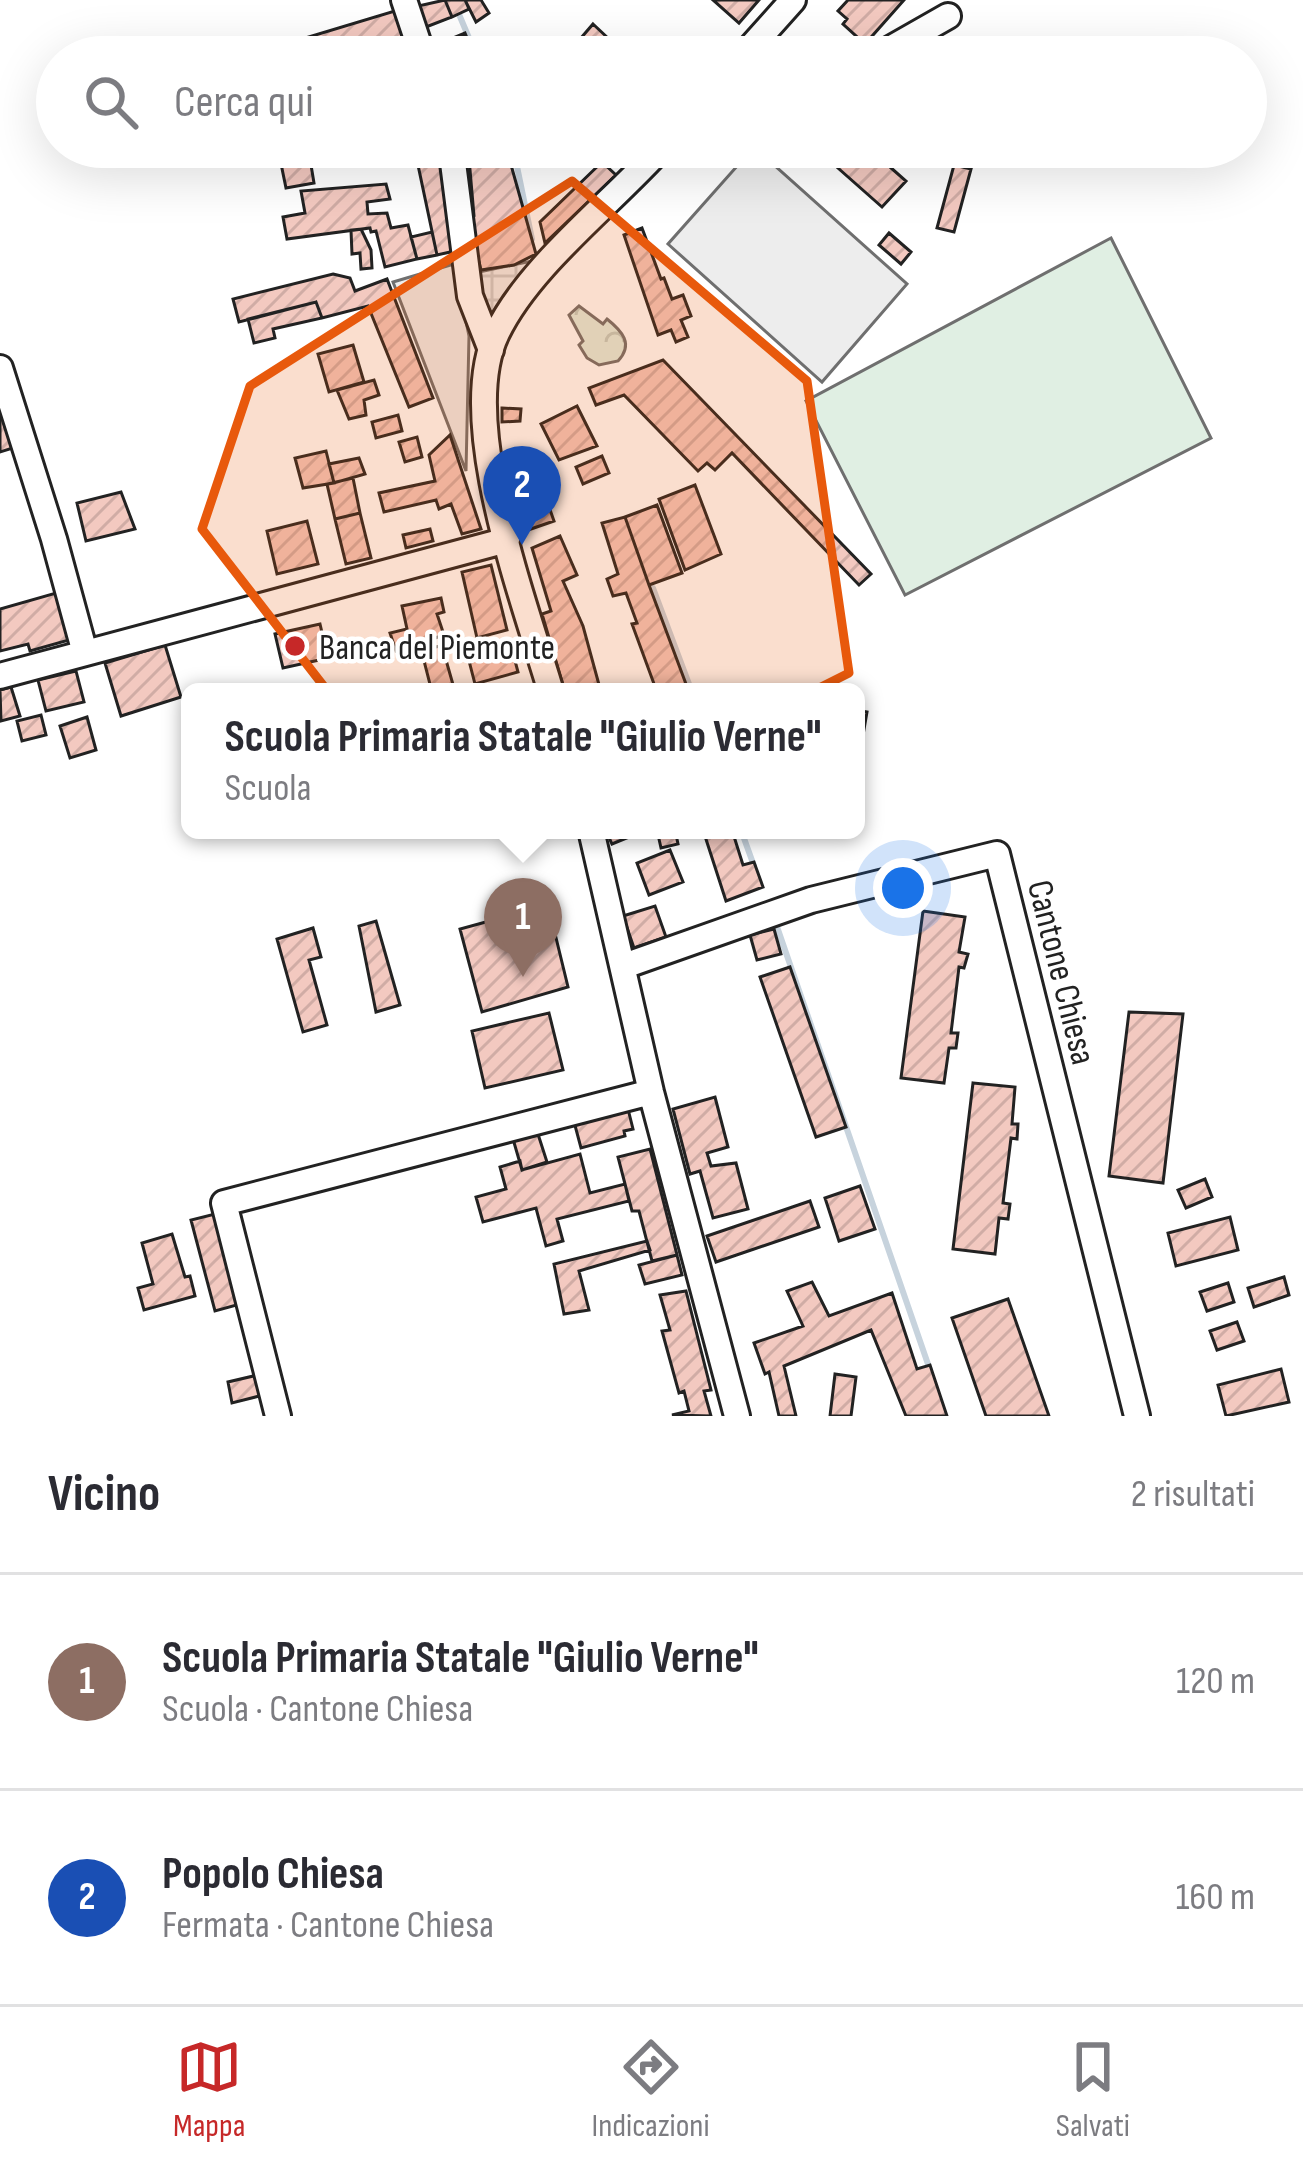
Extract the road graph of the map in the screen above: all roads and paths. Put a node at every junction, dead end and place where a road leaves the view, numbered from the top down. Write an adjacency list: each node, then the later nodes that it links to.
1 (404, 0): 4 (street)
2 (793, 0): 5 (street)
3 (949, 16): 6 (street)
4 (416, 36)
5 (761, 36)
6 (913, 36)
7 (454, 168): 9 (street)
8 (641, 168): 9 (street)
9 (490, 350): 11 (street)
10 (0, 368): 12 (street)
11 (507, 540): 12 (street); 14 (street)
12 (85, 653): 13 (street)
13 (0, 676)
14 (548, 683)
15 (593, 839): 16 (street)
16 (624, 966): 17 (street); 20 (street, Cantone Chiesa)
17 (651, 1092): 18 (street); 19 (street)
18 (278, 1416)
19 (737, 1416)
20 (1137, 1416)

